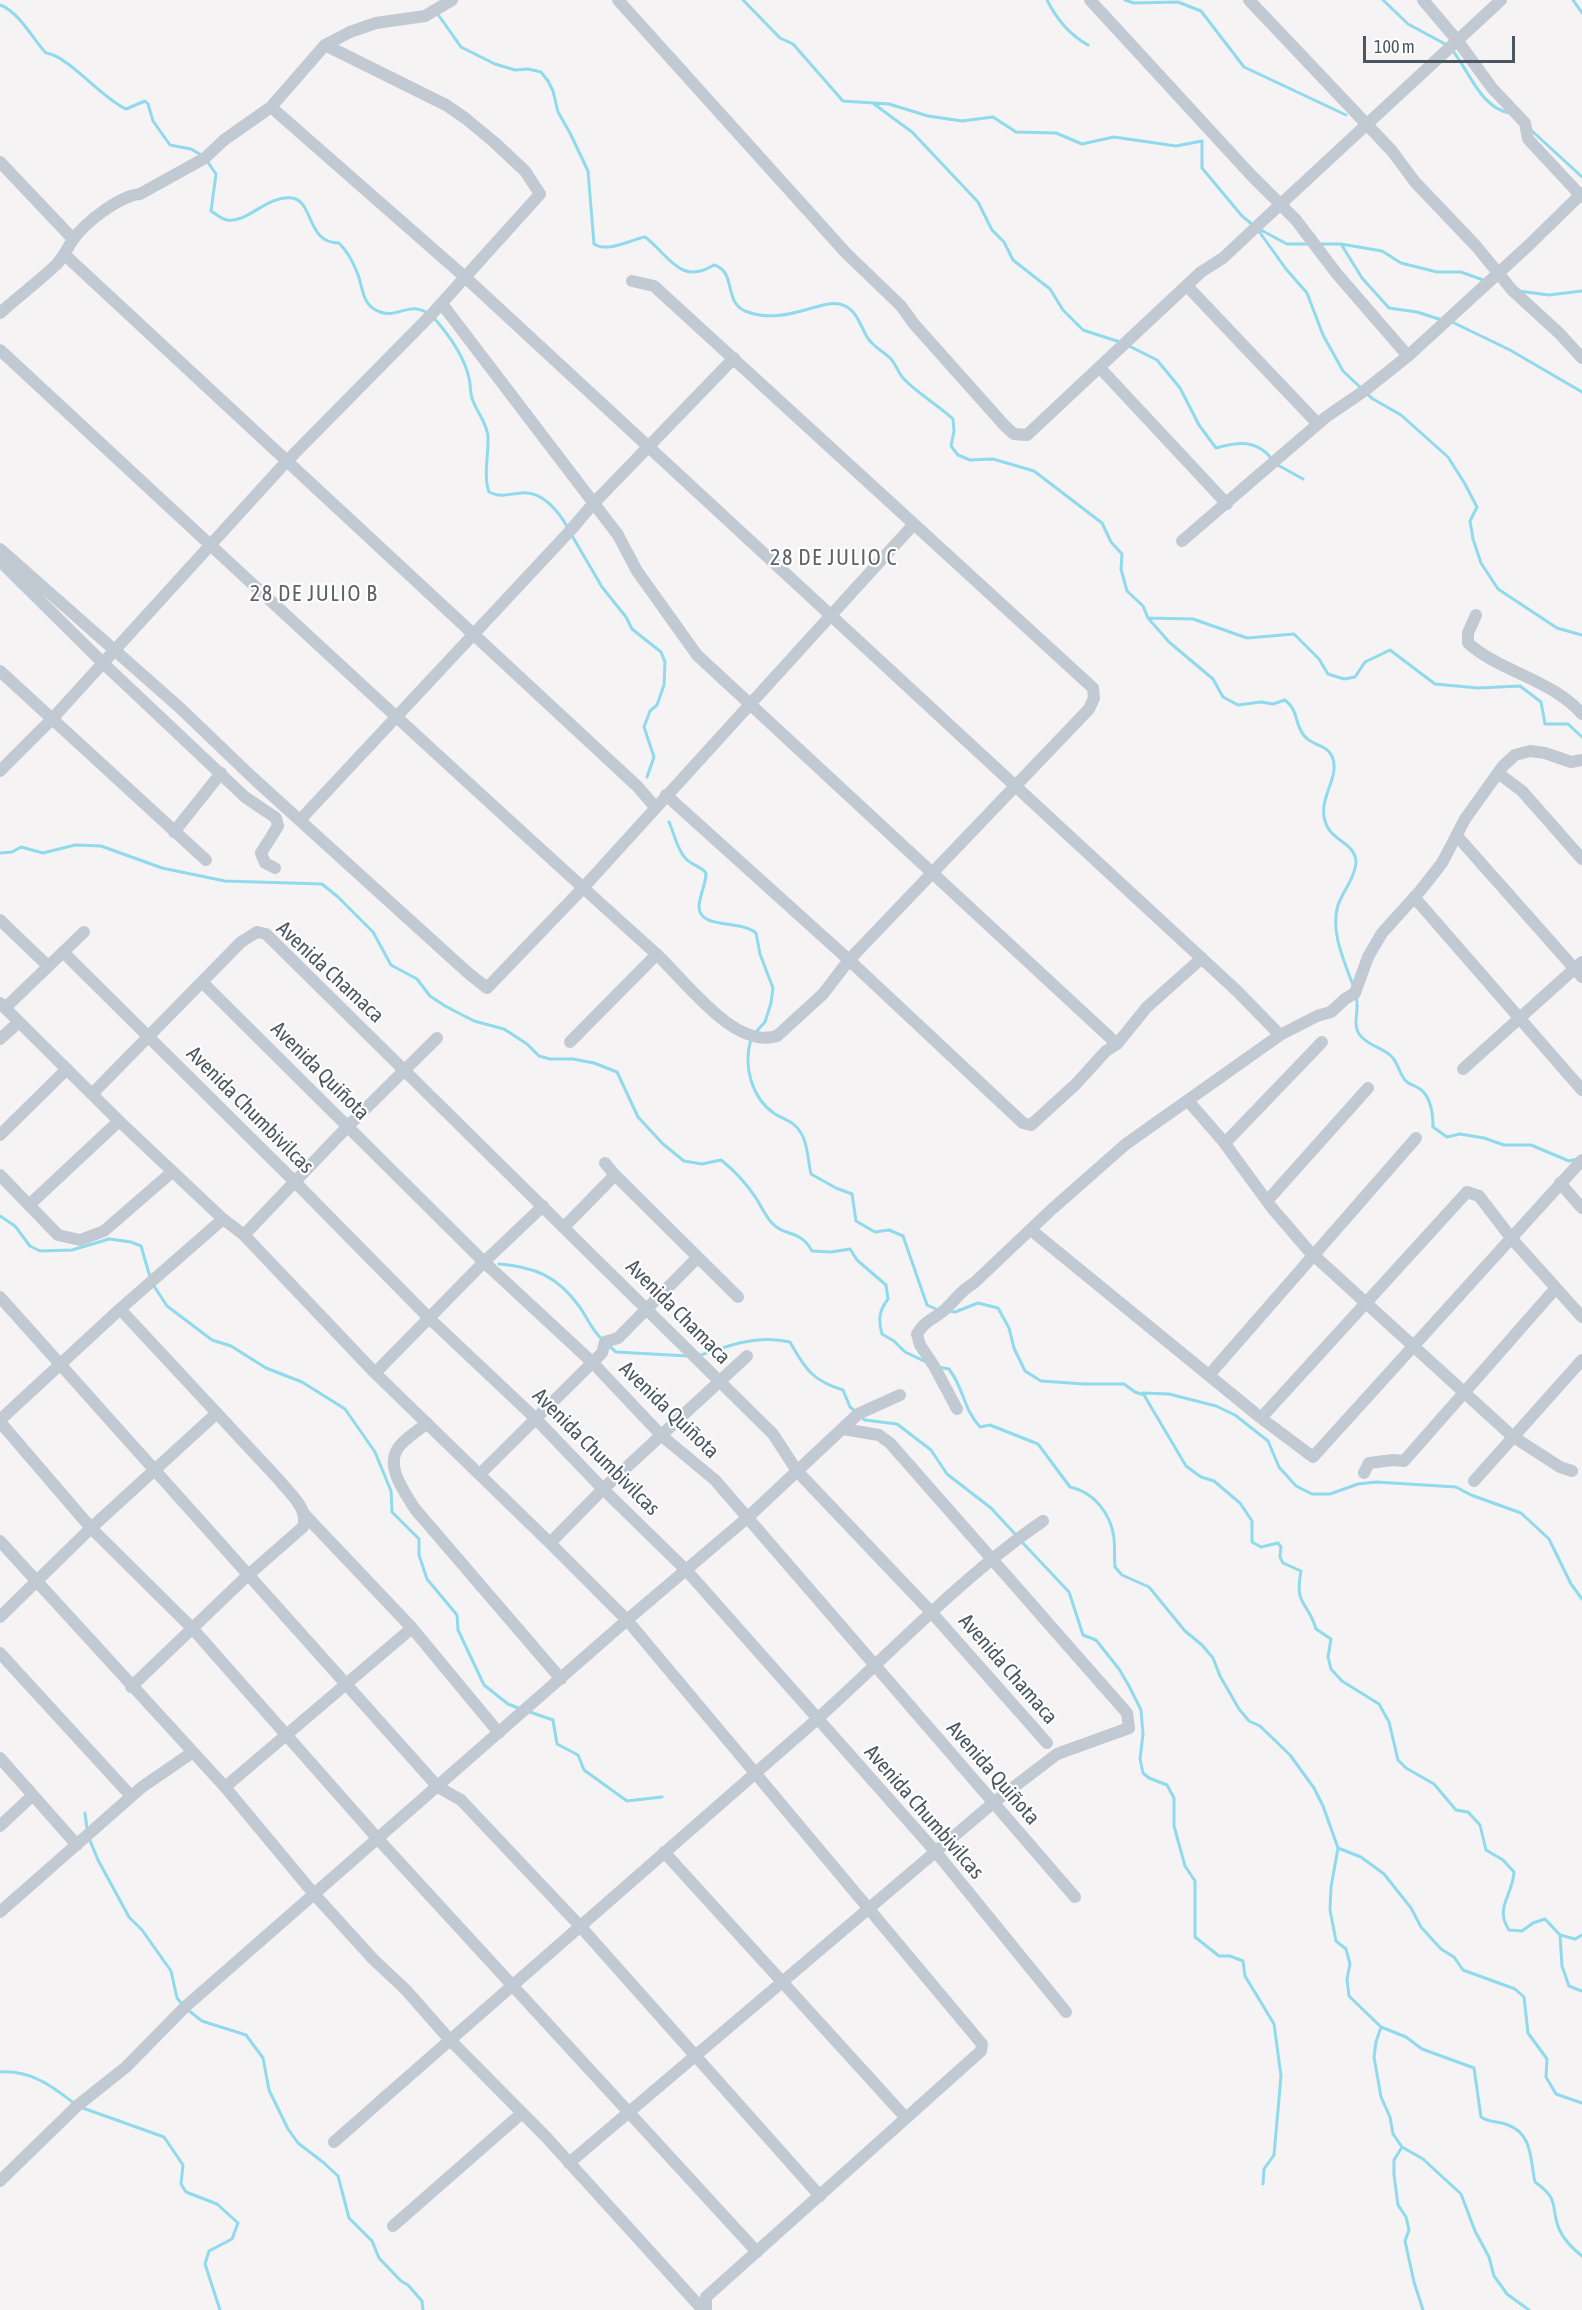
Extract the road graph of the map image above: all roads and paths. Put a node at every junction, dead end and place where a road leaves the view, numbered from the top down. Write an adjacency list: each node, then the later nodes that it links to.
1 (452, 0): 8 (street)
2 (618, 0): 26 (street)
3 (1090, 0): 13 (street)
4 (1249, 0): 10 (street)
5 (1424, 0): 7 (street)
6 (1501, 0): 7 (street)
7 (1457, 40): 10 (street); 12 (street)
8 (325, 45): 9 (street); 17 (street)
9 (271, 107): 14 (street); 17 (street)
10 (1367, 125): 13 (street); 16 (street)
11 (0, 162): 14 (street)
12 (1582, 195): 16 (street)
13 (1279, 205): 19 (street); 23 (street)
14 (73, 239): 15 (street)
15 (65, 255): 21 (street); 29 (street)
16 (1498, 272): 23 (street); 25 (street)
17 (466, 278): 20 (street); 28 (street)
18 (632, 280): 24 (street)
19 (1188, 286): 26 (street); 27 (street)
20 (442, 304): 29 (street); 30 (street)
21 (0, 313)
22 (0, 350): 34 (street)
23 (1408, 356): 27 (street)
24 (734, 358): 28 (street); 32 (street)
25 (1582, 358)
26 (1100, 368): 31 (street)
27 (1318, 424): 31 (street)
28 (650, 447): 30 (street); 37 (street)
29 (286, 462): 34 (street); 39 (street)
30 (593, 504): 39 (street); 43 (street)
31 (1227, 504): 33 (street)
32 (914, 524): 37 (street); 51 (street)
33 (1182, 541)
34 (210, 545): 40 (street); 45 (street)
35 (0, 549): 40 (street)
36 (0, 561): 41 (street)
37 (831, 615): 43 (street); 51 (street)
38 (1476, 615): 44 (street)
39 (474, 633): 45 (street); 53 (street)
40 (114, 649): 41 (street); 54 (street)
41 (103, 663): 46 (street); 49 (street)
42 (0, 671): 46 (street)
43 (750, 705): 52 (street); 60 (street)
44 (1582, 714)
45 (397, 718): 54 (street); 61 (street)
46 (52, 719): 48 (street); 55 (street)
47 (1582, 760): 50 (street)
48 (0, 771)
49 (221, 773): 55 (street); 59 (street)
50 (1498, 773): 56 (street); 57 (street)
51 (1016, 786): 60 (street); 67 (street)
52 (666, 795): 53 (street); 68 (street)
53 (655, 807): 61 (street)
54 (300, 820): 61 (street)
55 (174, 832): 58 (street)
56 (1457, 836): 62 (street); 70 (street)
57 (1582, 859)
58 (206, 860)
59 (275, 868)
60 (933, 874): 68 (street); 81 (street)
61 (583, 888): 66 (street)
62 (1414, 897): 73 (street); 75 (street)
63 (0, 920): 69 (street)
64 (84, 932): 65 (street)
65 (63, 952): 69 (street); 76 (street, Avenida Chumbivilcas)
66 (657, 954): 68 (street); 79 (street)
67 (1202, 958): 75 (street); 81 (street)
68 (849, 960): 81 (street)
69 (48, 966): 72 (street)
70 (1580, 969): 73 (street)
71 (202, 982): 76 (street); 84 (street, Avenida Chamaca); 90 (street, Avenida Quiñota)
72 (3, 1006): 74 (street)
73 (1520, 1018): 82 (street); 86 (street)
74 (19, 1022): 78 (street); 83 (street)
75 (1280, 1035): 88 (street)
76 (147, 1036): 87 (street); 99 (street, Avenida Chumbivilcas)
77 (437, 1038): 84 (street)
78 (0, 1039)
79 (570, 1042)
80 (1322, 1042): 93 (street)
81 (1116, 1044)
82 (1463, 1069)
83 (68, 1070): 87 (street); 91 (street)
84 (404, 1070): 90 (street); 103 (street, Avenida Chamaca)
85 (1368, 1088): 101 (street)
86 (1582, 1090)
87 (92, 1094): 89 (street)
88 (1189, 1102): 93 (street); 107 (street)
89 (119, 1121): 96 (street); 102 (street)
90 (348, 1126): 99 (street); 112 (street, Avenida Quiñota)
91 (0, 1135)
92 (1416, 1138): 110 (street)
93 (1225, 1143): 101 (street)
94 (1582, 1160): 100 (street)
95 (605, 1162): 98 (street)
96 (172, 1172): 102 (street); 105 (street)
97 (0, 1175): 102 (street)
98 (615, 1175): 106 (street); 111 (street)
99 (296, 1183): 108 (street); 120 (street, Avenida Chumbivilcas)
100 (1560, 1183): 104 (street); 109 (street)
101 (1267, 1201): 110 (street)
102 (29, 1205)
103 (543, 1206): 106 (street, Avenida Chamaca); 112 (street)
104 (1582, 1208)
105 (223, 1220): 108 (street); 118 (street)
106 (564, 1227): 117 (street, Avenida Chamaca)
107 (1031, 1230): 127 (street); 131 (street)
108 (244, 1235): 126 (street)
109 (1512, 1239): 113 (street); 116 (street); 121 (street)
110 (1314, 1255): 116 (street); 127 (street)
111 (697, 1258): 115 (street); 117 (street)
112 (484, 1262): 120 (street); 124 (street, Avenida Quiñota)
113 (1557, 1288): 119 (street); 129 (street)
114 (0, 1297): 125 (street)
115 (738, 1297)
116 (1366, 1302): 121 (street); 134 (street)
117 (647, 1308): 124 (street); 128 (street, Avenida Chamaca)
118 (120, 1309): 125 (street); 132 (street)
119 (1582, 1317)
120 (429, 1318): 126 (street); 133 (street, Avenida Chumbivilcas)
121 (1414, 1346): 129 (street); 134 (street)
122 (747, 1356): 128 (street)
123 (1582, 1360): 139 (street)
124 (593, 1363): 133 (street); 138 (street, Avenida Quiñota)
125 (60, 1365): 135 (street); 140 (street)
126 (375, 1374): 136 (street)
127 (1209, 1376): 134 (street)
128 (720, 1383): 138 (street); 141 (street, Avenida Chamaca)
129 (1465, 1392): 139 (street); 143 (street)
130 (900, 1395): 137 (street)
131 (957, 1409)
132 (217, 1413): 140 (street); 147 (street)
133 (535, 1418): 144 (street); 146 (street, Avenida Chumbivilcas)
134 (1261, 1418)
135 (0, 1421): 150 (street)
136 (427, 1424): 144 (street); 164 (street)
137 (843, 1429): 141 (street); 153 (street)
138 (662, 1436): 146 (street); 148 (street, Avenida Quiñota)
139 (1514, 1437): 142 (street); 145 (street)
140 (156, 1471): 150 (street); 155 (street)
141 (797, 1471): 148 (street); 157 (street, Avenida Chamaca)
142 (1572, 1471)
143 (1364, 1473)
144 (480, 1474): 152 (street)
145 (1474, 1481)
146 (603, 1489): 152 (street); 154 (street, Avenida Chumbivilcas)
147 (304, 1514): 155 (street); 161 (street)
148 (747, 1518): 154 (street); 163 (street, Avenida Quiñota)
149 (1043, 1521): 153 (street)
150 (91, 1528): 156 (street); 160 (street)
151 (0, 1541): 156 (street)
152 (550, 1543): 159 (street)
153 (993, 1560): 157 (street); 178 (street)
154 (687, 1571): 159 (street); 167 (street, Avenida Chumbivilcas)
155 (247, 1576): 160 (street); 165 (street)
156 (36, 1581): 158 (street); 166 (street)
157 (932, 1613): 163 (street); 170 (street, Avenida Chamaca)
158 (0, 1617)
159 (627, 1620): 164 (street); 173 (street)
160 (192, 1628): 166 (street); 169 (street)
161 (412, 1628): 165 (street); 168 (street)
162 (0, 1653): 177 (street)
163 (874, 1667): 167 (street); 178 (street, Avenida Quiñota)
164 (561, 1679): 168 (street)
165 (346, 1684): 169 (street); 175 (street)
166 (131, 1687): 171 (street)
167 (817, 1719): 173 (street); 182 (street, Avenida Chumbivilcas)
168 (499, 1733): 175 (street)
169 (287, 1734): 174 (street); 180 (street)
170 (1047, 1743)
171 (193, 1752): 174 (street); 177 (street)
172 (0, 1758): 176 (street)
173 (755, 1773): 183 (street); 186 (street)
174 (225, 1787): 184 (street)
175 (438, 1787): 180 (street); 188 (street)
176 (33, 1796): 179 (street); 181 (street)
177 (131, 1796): 181 (street)
178 (993, 1803): 182 (street); 185 (street, Avenida Quiñota)
179 (0, 1826)
180 (378, 1839): 184 (street); 190 (street)
181 (77, 1845): 187 (street)
182 (935, 1851): 186 (street); 191 (street, Avenida Chumbivilcas)
183 (664, 1852): 188 (street); 189 (street)
184 (315, 1894): 192 (street); 199 (street)
185 (1075, 1897)
186 (868, 1908): 189 (street); 196 (street)
187 (0, 1911)
188 (580, 1926): 190 (street); 193 (street)
189 (782, 1981): 193 (street); 196 (street)
190 (513, 1985): 192 (street); 194 (street)
191 (1066, 2012)
192 (450, 2040): 195 (street); 197 (street)
193 (695, 2055): 194 (street); 200 (street)
194 (629, 2112): 198 (street); 202 (street)
195 (522, 2113): 198 (street); 201 (street)
196 (906, 2118): 200 (street)
197 (334, 2142)
198 (569, 2163): 203 (street)
199 (0, 2181)
200 (820, 2196): 202 (street)
201 (393, 2226)
202 (757, 2252): 203 (street)
203 (704, 2310)

